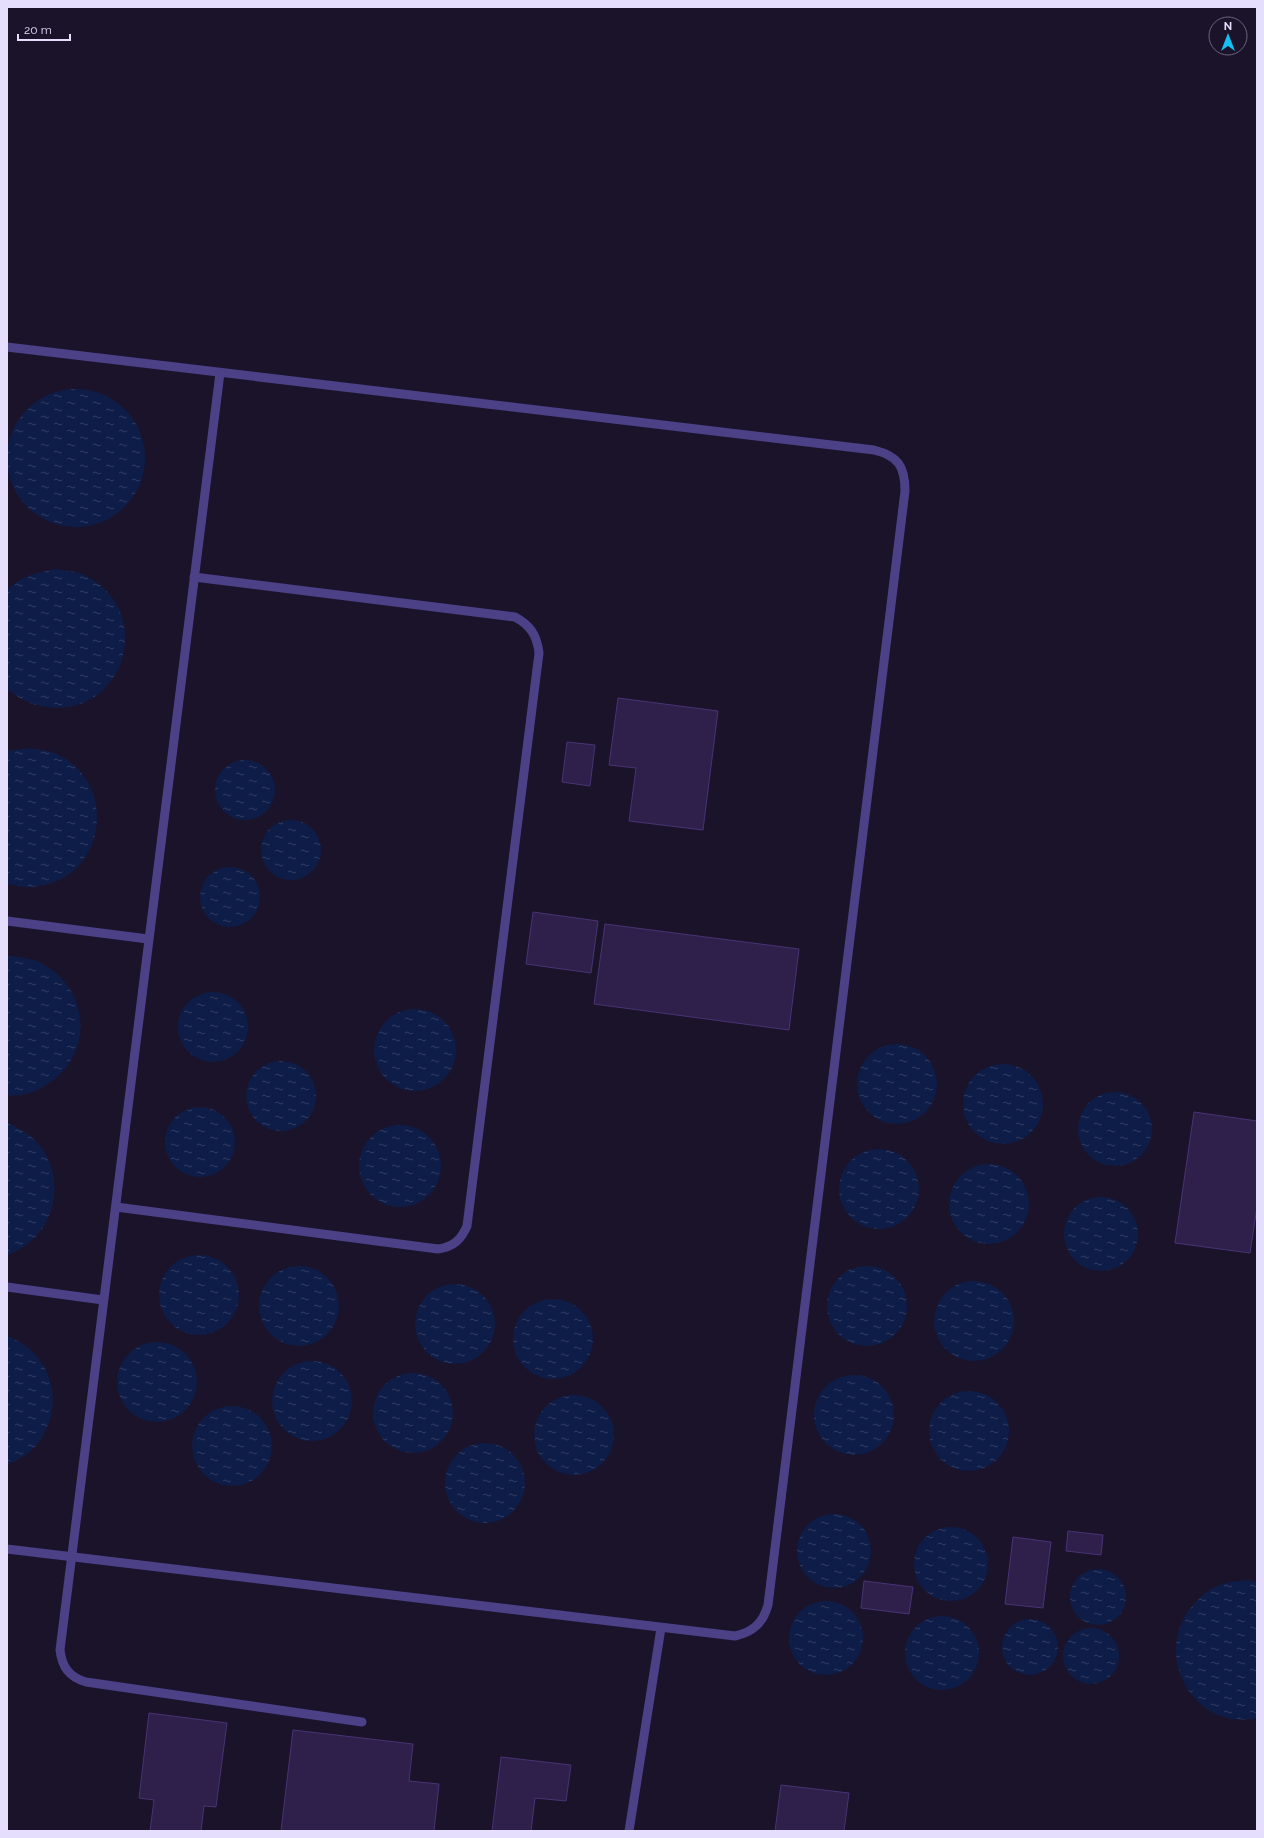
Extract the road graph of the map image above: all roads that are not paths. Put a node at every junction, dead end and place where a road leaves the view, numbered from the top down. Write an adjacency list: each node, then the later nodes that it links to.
1 (7, 347): 2 (lane)
2 (220, 373): 3 (lane); 11 (lane)
3 (194, 577): 5 (lane); 6 (lane)
4 (7, 921): 5 (lane)
5 (148, 939): 6 (lane)
6 (116, 1207): 8 (lane)
7 (7, 1287): 8 (lane)
8 (103, 1300): 10 (lane)
9 (7, 1549): 10 (lane)
10 (71, 1557): 11 (lane); 12 (lane)
11 (661, 1628): 13 (lane)
12 (362, 1722)
13 (629, 1831)

